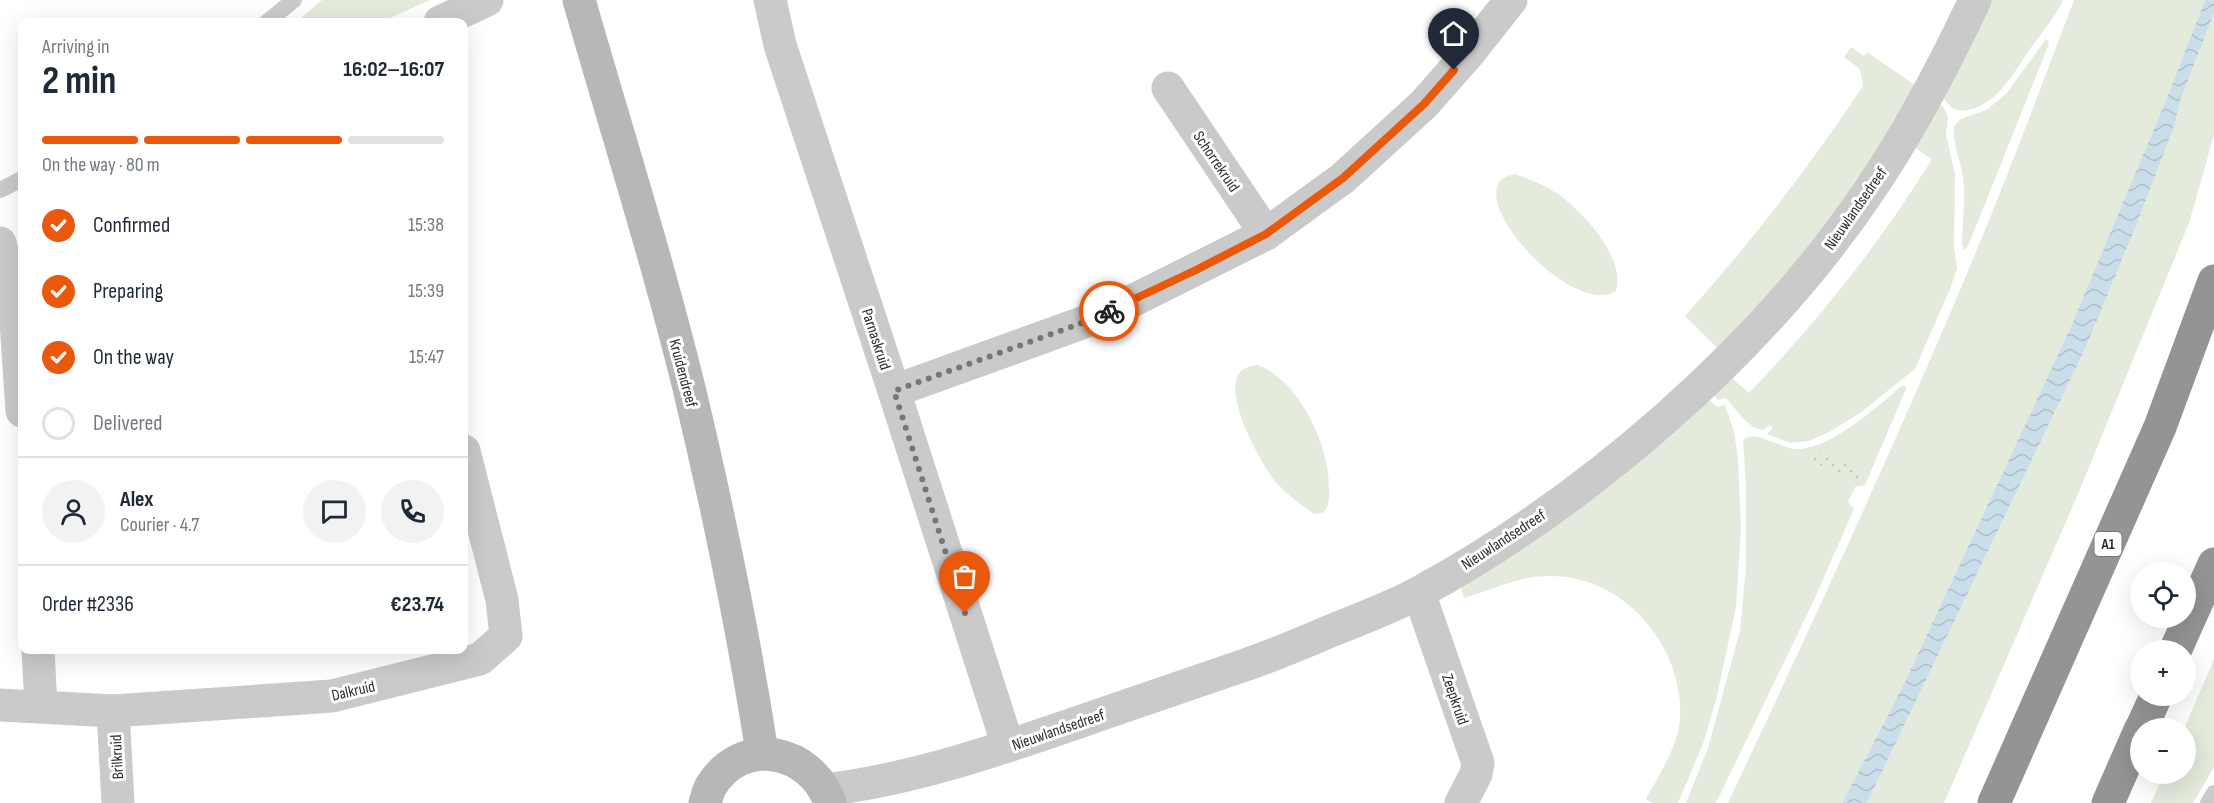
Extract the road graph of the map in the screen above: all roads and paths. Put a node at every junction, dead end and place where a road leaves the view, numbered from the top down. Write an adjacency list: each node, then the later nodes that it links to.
1 (294, 0): 7 (lane)
2 (487, 0): 8 (street)
3 (579, 0): 27 (street, Kruidendreef)
4 (771, 0): 17 (street, Parnaskruid)
5 (1511, 0): 13 (street)
6 (1975, 0): 20 (street, Nieuwlandsedreef)
7 (272, 18)
8 (449, 18)
9 (1168, 88): 13 (street, Schorrekruid)
10 (18, 181): 11 (lane)
11 (0, 190)
12 (18, 233): 14 (street)
13 (1266, 234): 17 (street)
14 (0, 242): 16 (street)
15 (2214, 280): 34 (highway, A1)
16 (18, 352)
17 (894, 391): 26 (street, Parnaskruid)
18 (468, 467): 25 (street, Dalkruid)
19 (2214, 564): 21 (highway)
20 (1419, 593): 26 (street, Nieuwlandsedreef); 33 (street, Zeepkruid)
21 (2180, 640)
22 (38, 654): 24 (street)
23 (0, 705): 24 (street, Dalkruid)
24 (42, 706): 25 (street, Dalkruid)
25 (113, 711): 31 (street, Brilkruid)
26 (1008, 746): 30 (street, Nieuwlandsedreef)
27 (762, 752): 30 (street); 32 (street)
28 (2130, 754): 35 (highway)
29 (2214, 793): 36 (lane)
30 (828, 796)
31 (118, 803)
32 (705, 803)
33 (1461, 803)
34 (1994, 803)
35 (2108, 803)
36 (2208, 803)

